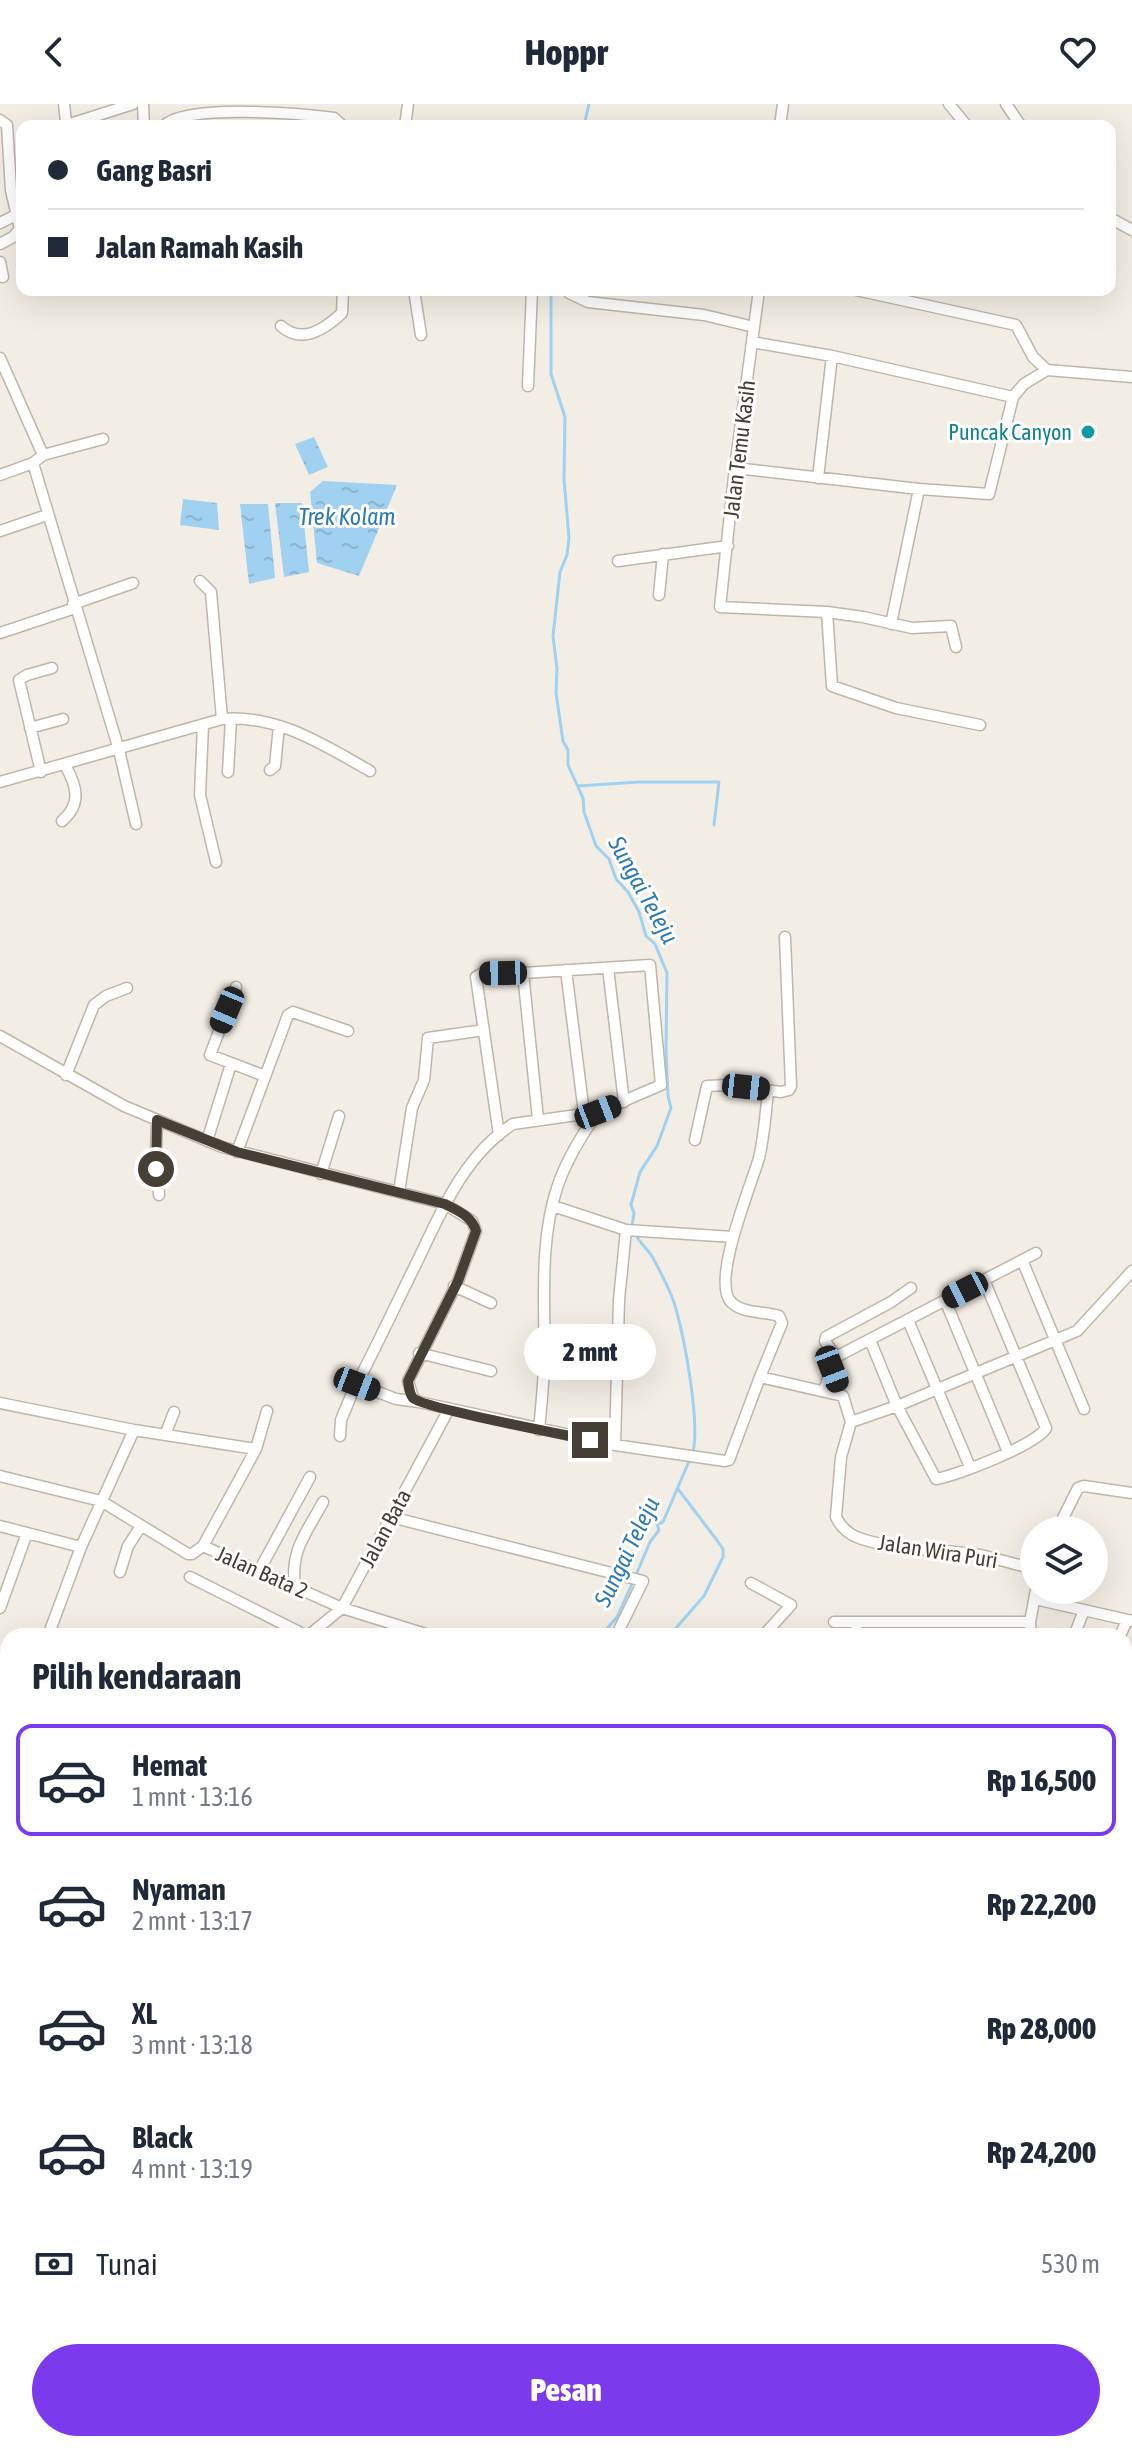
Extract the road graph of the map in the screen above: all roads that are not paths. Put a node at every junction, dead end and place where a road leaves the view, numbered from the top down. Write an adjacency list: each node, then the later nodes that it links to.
1 (133, 104): 4 (street)
2 (949, 104): 7 (street)
3 (0, 120): 8 (street)
4 (87, 120)
5 (167, 120): 6 (street)
6 (336, 120)
7 (962, 120)
8 (16, 192)
9 (0, 262): 10 (street)
10 (3, 277)
11 (343, 296): 17 (street)
12 (415, 296): 19 (street)
13 (532, 296): 25 (street)
14 (575, 296): 18 (street)
15 (758, 296): 18 (street, Jalan Temu Kasih)
16 (883, 296): 23 (street)
17 (281, 326)
18 (754, 327): 20 (street, Jalan Temu Kasih)
19 (421, 335)
20 (752, 342): 21 (street); 30 (street, Jalan Temu Kasih)
21 (832, 356): 26 (street); 32 (street)
22 (0, 358): 28 (street)
23 (1047, 370): 24 (street); 26 (street)
24 (1132, 377)
25 (528, 386)
26 (1013, 397): 33 (street)
27 (103, 439): 28 (street)
28 (43, 455): 29 (street)
29 (33, 463): 31 (street); 34 (street)
30 (735, 468): 32 (street); 36 (street, Jalan Temu Kasih)
31 (0, 475)
32 (818, 478): 33 (street)
33 (919, 489): 44 (street)
34 (47, 515): 35 (street); 42 (street)
35 (0, 531)
36 (728, 546): 37 (street); 43 (street, Jalan Temu Kasih)
37 (663, 554): 38 (street); 41 (street)
38 (618, 561)
39 (200, 581): 49 (street)
40 (133, 583): 42 (street)
41 (659, 595)
42 (74, 606): 45 (street); 54 (street)
43 (827, 612): 44 (street); 51 (street)
44 (891, 624): 46 (street)
45 (0, 633)
46 (956, 647)
47 (52, 668): 53 (street)
48 (63, 719): 53 (street)
49 (226, 719): 50 (street); 52 (street); 59 (street)
50 (203, 725): 54 (street); 63 (street)
51 (980, 725)
52 (279, 726): 56 (street); 57 (street)
53 (30, 728): 58 (street)
54 (119, 750): 55 (street); 62 (street)
55 (65, 765): 58 (street); 61 (street)
56 (270, 770)
57 (370, 771)
58 (41, 772): 60 (street)
59 (228, 772)
60 (0, 782)
61 (62, 821)
62 (136, 824)
63 (216, 862)
64 (785, 937): 76 (street)
65 (608, 968): 66 (street); 77 (street); 77 (street)
66 (566, 970): 67 (street); 79 (street)
67 (523, 973): 70 (street); 81 (street)
68 (236, 987): 73 (street)
69 (127, 988): 74 (street)
70 (484, 1030): 83 (street); 88 (street)
71 (348, 1031): 75 (street)
72 (0, 1036): 74 (street)
73 (231, 1064): 75 (street); 85 (street)
74 (66, 1075): 82 (street)
75 (265, 1076): 86 (street)
76 (768, 1090): 84 (street); 93 (street)
77 (624, 1102): 78 (street)
78 (598, 1112): 79 (street); 91 (street)
79 (584, 1113): 81 (street)
80 (339, 1116): 87 (street)
81 (538, 1119): 83 (street)
82 (157, 1120): 85 (street); 89 (street)
83 (499, 1135): 90 (street)
84 (695, 1140)
85 (207, 1141): 86 (street)
86 (237, 1152): 87 (street)
87 (321, 1174): 88 (street)
88 (399, 1192): 90 (street)
89 (159, 1195)
90 (445, 1204): 98 (street); 112 (street)
91 (553, 1206): 92 (street); 125 (street)
92 (632, 1230): 93 (street); 128 (street)
93 (733, 1237): 111 (street)
94 (1036, 1253): 95 (street)
95 (1022, 1260): 97 (street); 104 (street)
96 (1132, 1271): 104 (street)
97 (984, 1280): 100 (street); 107 (street)
98 (454, 1286): 101 (street); 105 (street)
99 (911, 1288): 106 (street)
100 (945, 1300): 102 (street); 110 (street)
101 (491, 1303)
102 (908, 1320): 103 (street); 113 (street)
103 (870, 1340): 106 (street); 118 (street)
104 (1054, 1341): 107 (street); 120 (street)
105 (419, 1353): 109 (street); 116 (street)
106 (836, 1357): 108 (street)
107 (1016, 1357): 110 (street); 130 (street)
108 (832, 1369): 114 (street); 115 (street)
109 (491, 1371)
110 (975, 1373): 113 (street); 130 (street)
111 (760, 1377): 114 (street); 128 (street)
112 (357, 1384): 116 (street); 127 (street)
113 (937, 1389): 118 (street); 131 (street)
114 (824, 1390): 115 (street)
115 (843, 1396): 123 (street)
116 (419, 1402): 119 (street)
117 (0, 1403): 124 (street)
118 (897, 1406): 123 (street); 131 (street)
119 (449, 1409): 125 (street); 138 (street, Jalan Bata)
120 (1084, 1409)
121 (267, 1411): 129 (street)
122 (174, 1412): 126 (street)
123 (851, 1422): 144 (street, Jalan Wira Puri)
124 (134, 1430): 126 (street); 135 (street)
125 (539, 1430): 128 (street)
126 (165, 1435): 129 (street)
127 (340, 1436)
128 (615, 1445)
129 (256, 1449): 142 (street)
130 (1008, 1452): 131 (street)
131 (970, 1467)
132 (0, 1476): 135 (street, Jalan Bata 2)
133 (310, 1477): 145 (street)
134 (1132, 1493): 137 (street)
135 (101, 1501): 140 (street, Jalan Bata 2); 143 (street)
136 (323, 1502): 149 (street)
137 (1064, 1516)
138 (391, 1517): 153 (street, Jalan Bata); 163 (street)
139 (0, 1526): 141 (street)
140 (141, 1526): 142 (street, Jalan Bata 2); 146 (street)
141 (27, 1533): 143 (street); 152 (street)
142 (203, 1546): 145 (street, Jalan Bata 2)
143 (81, 1547): 159 (street)
144 (1020, 1565)
145 (259, 1571): 149 (street, Jalan Bata 2)
146 (120, 1572)
147 (190, 1577): 160 (street)
148 (751, 1583): 164 (street)
149 (295, 1587): 153 (street, Jalan Bata 2)
150 (1034, 1604): 157 (street)
151 (1066, 1604): 154 (street)
152 (0, 1608)
153 (342, 1608): 161 (street, Jalan Bata); 162 (street, Jalan Bata 2)
154 (1084, 1610): 155 (street); 167 (street)
155 (1130, 1621)
156 (834, 1622): 158 (street)
157 (1030, 1622): 158 (street); 166 (street)
158 (856, 1623): 165 (street)
159 (51, 1628)
160 (292, 1628)
161 (318, 1628)
162 (406, 1628)
163 (620, 1628)
164 (770, 1628)
165 (856, 1628)
166 (1030, 1628)
167 (1077, 1628)

